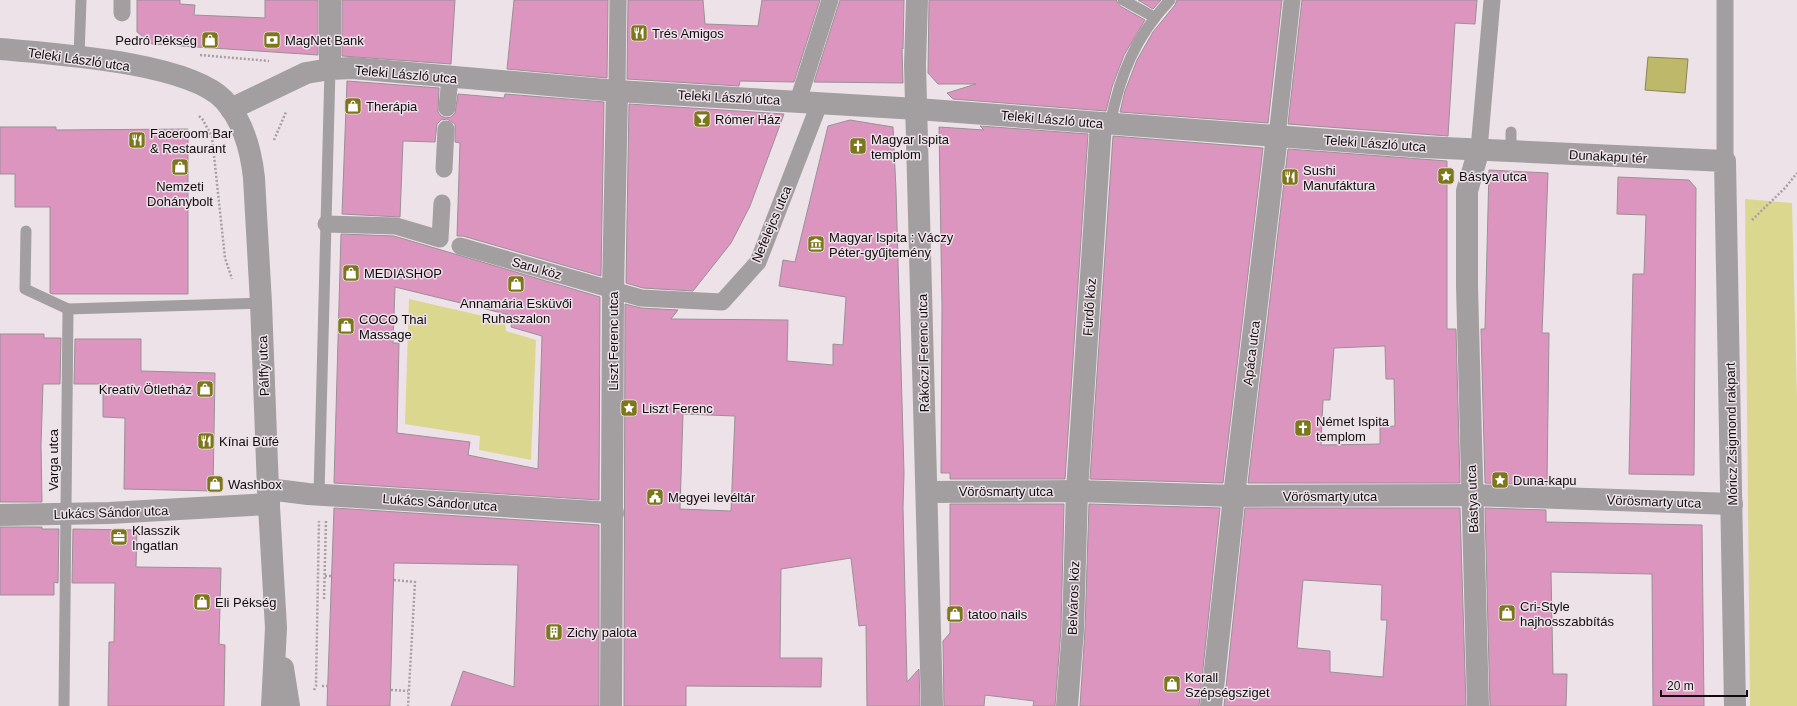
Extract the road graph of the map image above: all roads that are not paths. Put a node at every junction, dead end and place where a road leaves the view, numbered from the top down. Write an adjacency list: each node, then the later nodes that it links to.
1 (81, 0): 13 (lane)
2 (330, 0): 14 (street)
3 (618, 0): 16 (street, Liszt Ferenc utca)
4 (830, 0): 17 (street)
5 (917, 0): 21 (street, Rákóczi Ferenc utca)
6 (1123, 0): 11 (lane)
7 (1170, 0): 11 (lane)
8 (1292, 0): 24 (street, Apáca utca)
9 (1492, 0): 25 (street)
10 (1725, 0): 26 (street)
11 (1154, 17): 22 (lane)
12 (0, 49): 13 (street, Teleki László utca)
13 (79, 57): 20 (street, Teleki László utca)
14 (330, 69): 15 (street, Teleki László utca); 20 (street, Teleki László utca); 30 (lane)
15 (450, 78): 16 (street, Teleki László utca); 19 (street)
16 (617, 91): 17 (street, Teleki László utca); 34 (street, Liszt Ferenc utca)
17 (798, 101): 18 (street, Teleki László utca)
18 (820, 102): 21 (street, Teleki László utca); 34 (street, Nefelejcs utca)
19 (446, 108)
20 (231, 109): 35 (street, Pálffy utca)
21 (917, 109): 22 (street, Teleki László utca); 38 (street, Rákóczi Ferenc utca)
22 (1105, 123): 24 (street, Teleki László utca); 37 (street, Fürdő köz)
23 (446, 129): 27 (street)
24 (1277, 136): 25 (street, Teleki László utca); 41 (street, Apáca utca)
25 (1479, 150): 26 (street, Dunakapu tér); 33 (street, Bástya utca)
26 (1725, 161): 43 (street, Móricz Zsigmond rakpart)
27 (444, 169)
28 (442, 203): 30 (street)
29 (1476, 205): 33 (lane)
30 (326, 224): 39 (lane)
31 (26, 231): 36 (lane)
32 (460, 246): 34 (street, Saru köz)
33 (1467, 286): 40 (street, Bástya utca)
34 (613, 291): 45 (street, Liszt Ferenc utca)
35 (254, 303): 36 (lane); 42 (street, Pálffy utca)
36 (68, 309): 44 (lane, Varga utca)
37 (1077, 491): 38 (street, Vörösmarty utca); 41 (street, Vörösmarty utca); 53 (street, Belváros köz)
38 (927, 492): 52 (street, Rákóczi Ferenc utca)
39 (319, 494): 42 (street, Lukács Sándor utca); 45 (street, Lukács Sándor utca)
40 (1472, 495): 41 (street, Vörösmarty utca); 43 (street, Vörösmarty utca); 55 (street, Bástya utca)
41 (1234, 496): 54 (street, Apáca utca)
42 (269, 497): 44 (street, Lukács Sándor utca); 47 (street, Pálffy utca)
43 (1732, 504): 56 (street, Móricz Zsigmond rakpart)
44 (66, 513): 46 (street, Lukács Sándor utca); 48 (lane, Varga utca)
45 (613, 513): 51 (street, Liszt Ferenc utca)
46 (0, 515)
47 (276, 628): 49 (street, Pálffy utca); 50 (street, Pálffy utca)
48 (64, 706)
49 (272, 706)
50 (290, 706)
51 (611, 706)
52 (932, 706)
53 (1066, 706)
54 (1211, 706)
55 (1478, 706)
56 (1735, 706)

